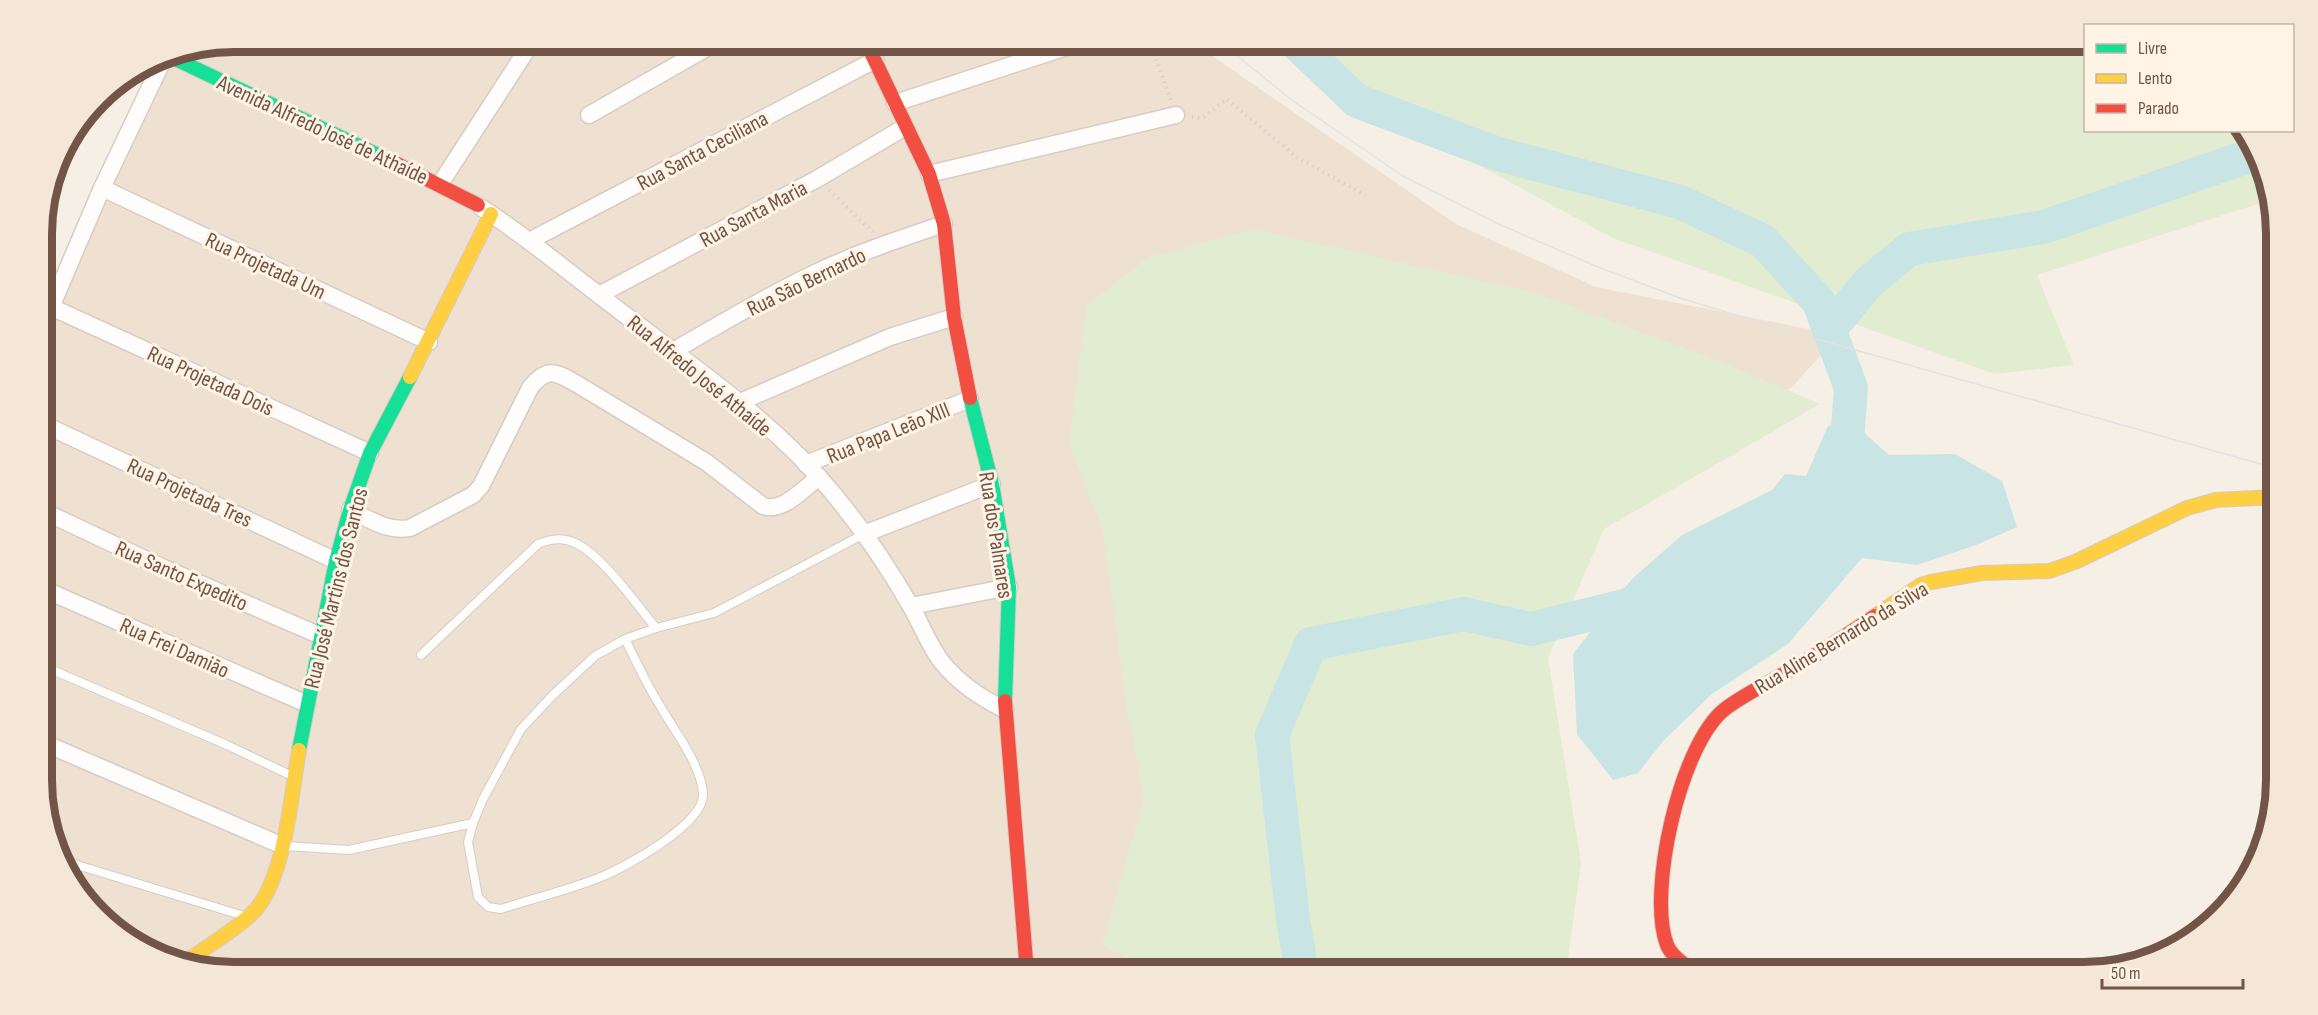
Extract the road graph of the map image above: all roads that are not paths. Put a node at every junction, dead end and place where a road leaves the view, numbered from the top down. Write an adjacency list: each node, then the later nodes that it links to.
1 (526, 52): 15 (street)
2 (687, 52): 6 (street)
3 (699, 52): 6 (street)
4 (871, 52): 7 (street, Rua dos Palmares)
5 (1051, 52): 10 (street)
6 (690, 57): 11 (street)
7 (875, 60): 10 (street, Rua dos Palmares); 19 (street, Rua Santa Ceciliana)
8 (178, 62): 15 (street, Avenida Alfredo José de Athaíde)
9 (160, 69): 16 (street)
10 (895, 103): 13 (street, Rua dos Palmares)
11 (589, 115)
12 (1176, 115): 14 (street)
13 (905, 126): 14 (street, Rua dos Palmares); 20 (street, Rua Santa Maria)
14 (929, 174): 18 (street, Rua dos Palmares)
15 (440, 184): 17 (street, Avenida Alfredo José de Athaíde)
16 (102, 188): 21 (street); 24 (street, Rua Projetada Um)
17 (484, 209): 19 (street, Rua Alfredo José Athaíde); 24 (street, Rua José Martins dos Santos)
18 (944, 224): 23 (street, Rua dos Palmares); 25 (street, Rua São Bernardo)
19 (529, 241): 20 (street, Rua Alfredo José Athaíde)
20 (599, 295): 25 (street, Rua Alfredo José Athaíde)
21 (53, 303)
22 (53, 308): 29 (street, Rua Projetada Dois)
23 (954, 317): 26 (street, Rua dos Palmares); 27 (street)
24 (429, 342): 29 (street, Rua José Martins dos Santos)
25 (674, 351): 27 (street, Rua Alfredo José Athaíde)
26 (970, 399): 30 (street, Rua Papa Leão XIII); 32 (street, Rua dos Palmares)
27 (740, 402): 30 (street, Rua Alfredo José Athaíde)
28 (53, 429): 37 (street, Rua Projetada Tres)
29 (370, 453): 34 (street, Rua José Martins dos Santos)
30 (806, 464): 31 (street, Rua Alfredo José Athaíde)
31 (819, 477): 34 (street); 36 (street, Rua Alfredo José Athaíde)
32 (992, 484): 36 (street); 38 (street, Rua dos Palmares)
33 (2266, 497): 56 (street, Rua Aline Bernardo da Silva)
34 (350, 510): 37 (street, Rua José Martins dos Santos)
35 (52, 515): 42 (street, Rua Santo Expedito)
36 (864, 534): 40 (street, Rua Alfredo José Athaíde); 41 (lane)
37 (336, 561): 42 (street, Rua José Martins dos Santos)
38 (1009, 587): 40 (street); 47 (street, Rua dos Palmares)
39 (52, 593): 46 (street, Rua Frei Damião)
40 (911, 606): 47 (street, Rua Alfredo José Athaíde)
41 (656, 628): 43 (lane); 44 (lane)
42 (321, 636): 46 (street, Rua José Martins dos Santos)
43 (625, 639): 50 (lane); 50 (lane)
44 (421, 655)
45 (52, 670): 49 (lane)
46 (307, 704): 49 (street, Rua José Martins dos Santos)
47 (1005, 710): 55 (street, Rua dos Palmares)
48 (52, 746): 51 (street)
49 (294, 777): 51 (street, Rua José Martins dos Santos)
50 (473, 823): 51 (lane)
51 (283, 846): 53 (street, Rua José Martins dos Santos)
52 (73, 864): 53 (lane)
53 (247, 917): 54 (street, Rua José Martins dos Santos)
54 (192, 957)
55 (1026, 962)
56 (1682, 962)

